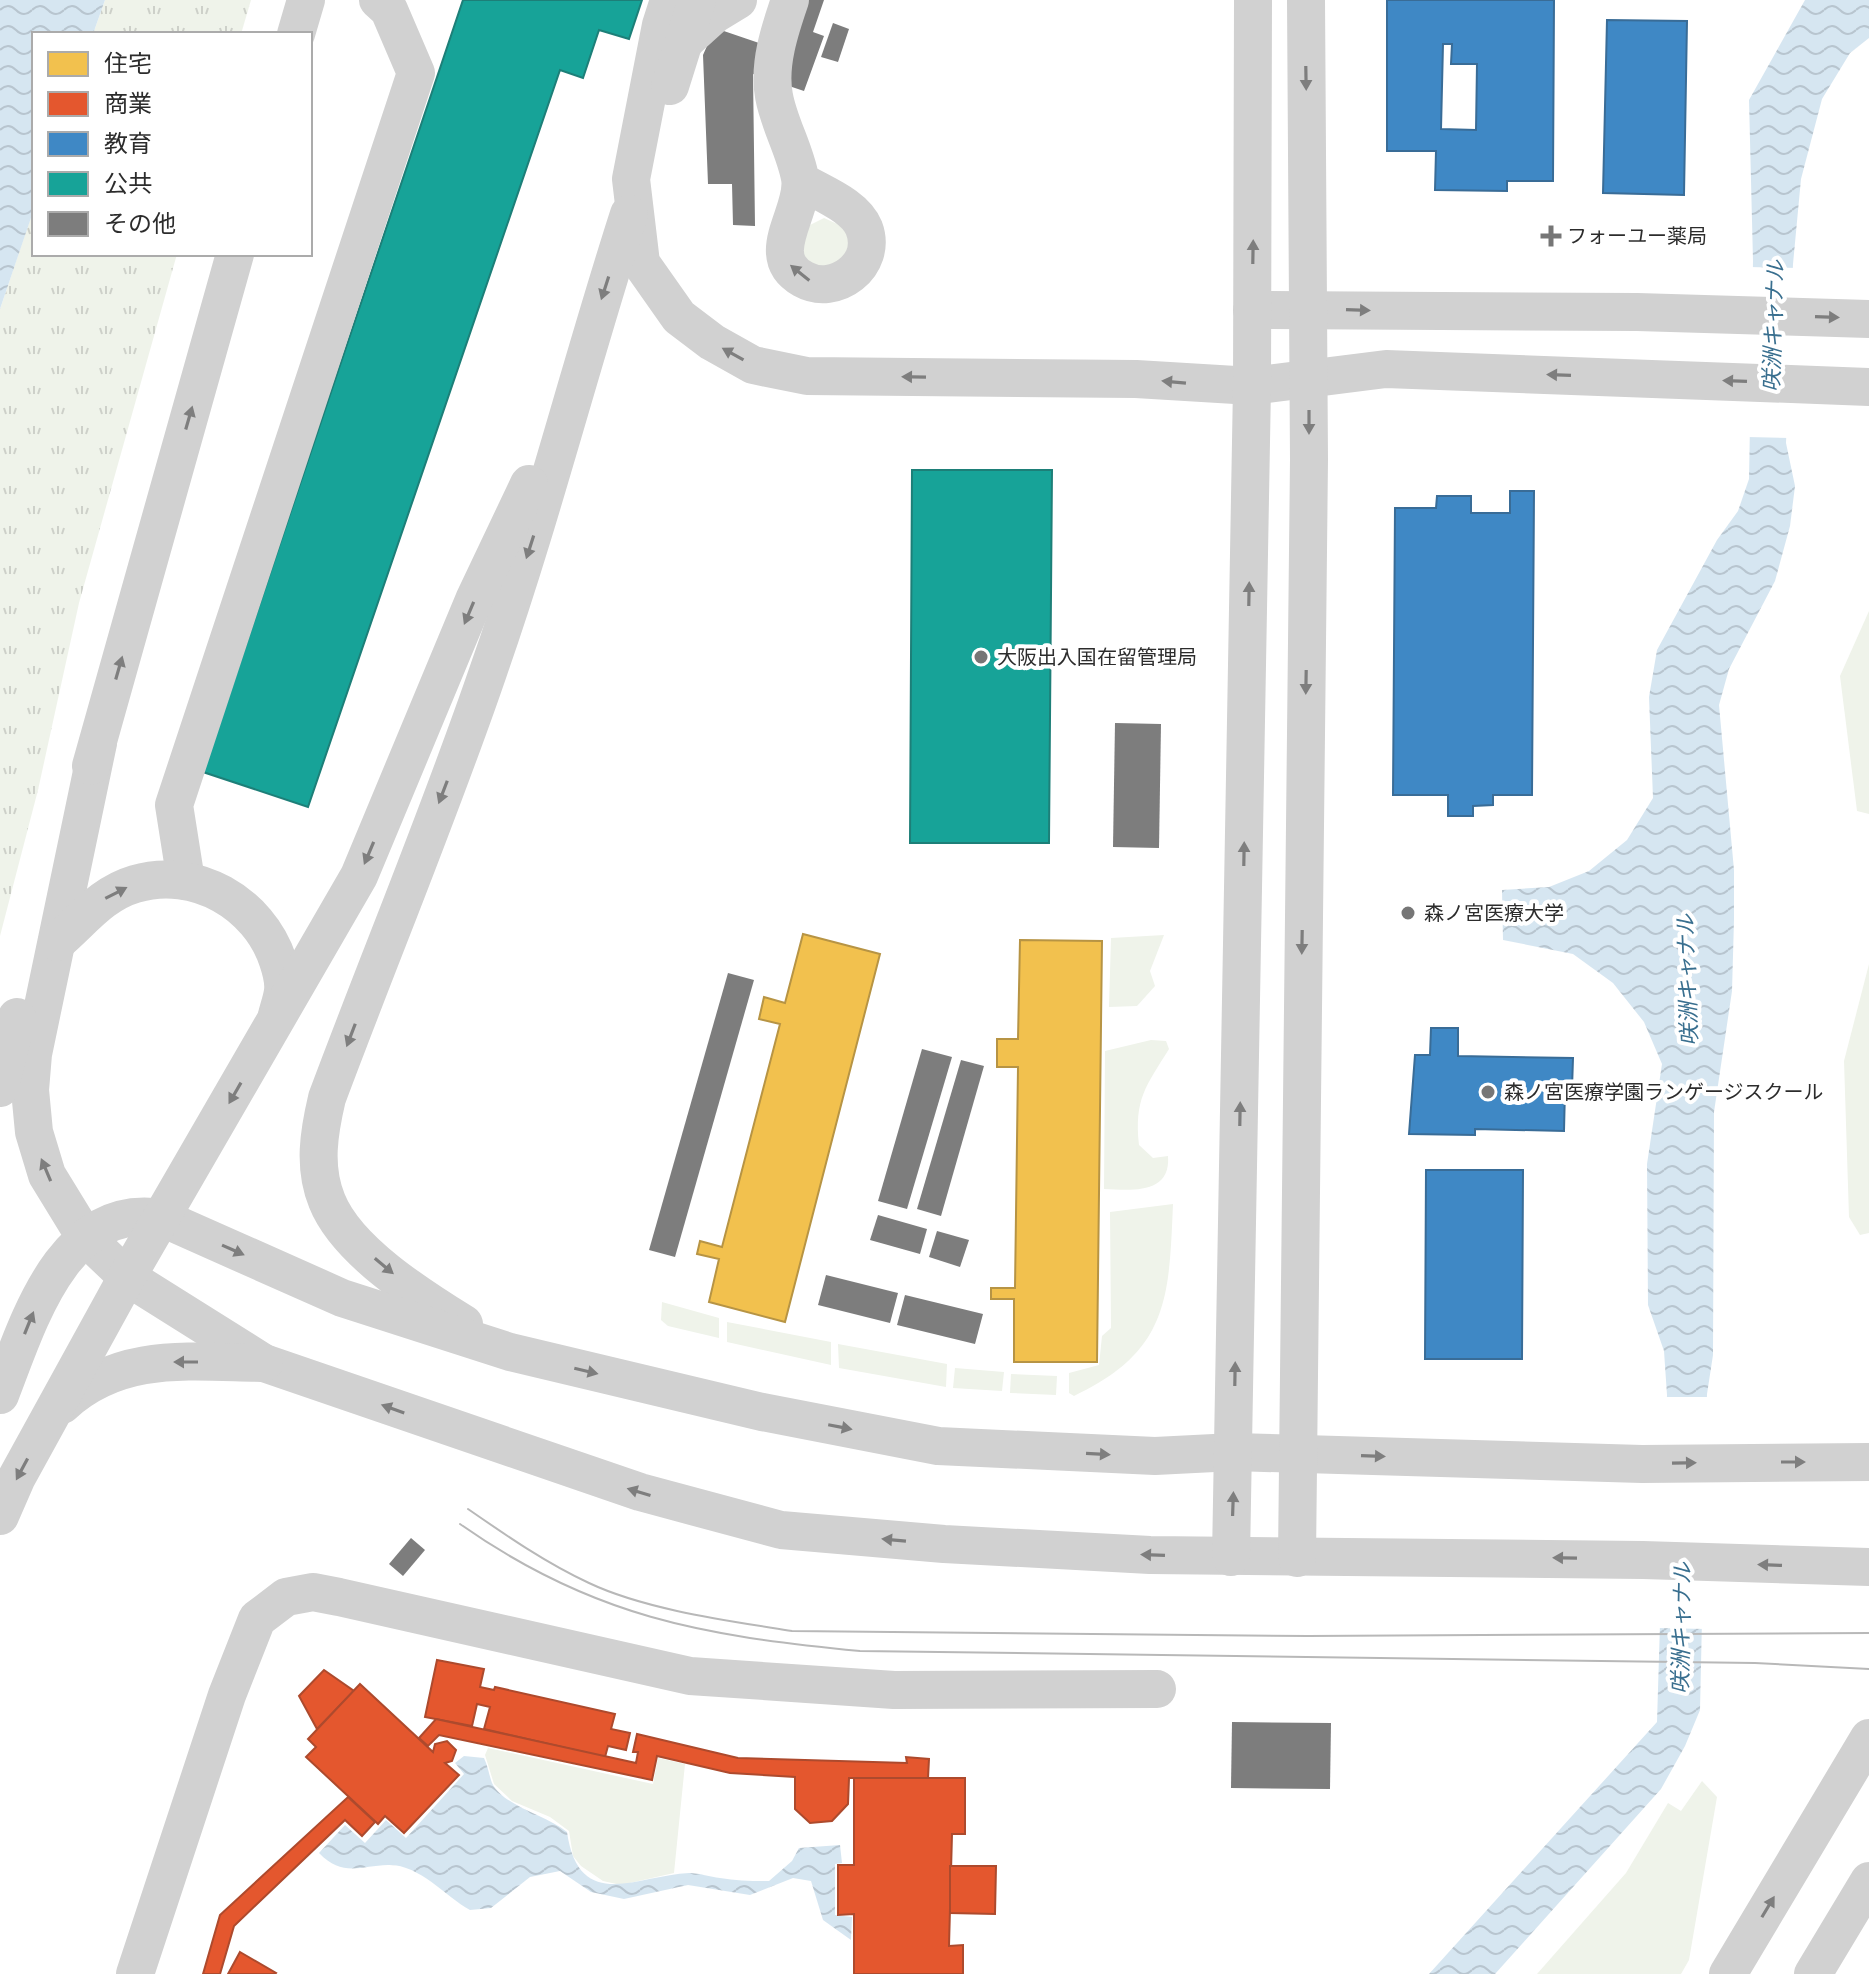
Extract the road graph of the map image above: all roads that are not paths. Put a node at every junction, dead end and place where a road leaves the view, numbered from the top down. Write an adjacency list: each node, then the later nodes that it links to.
1 (306, 0): 8 (street)
2 (378, 0): 20 (street)
3 (669, 0): 9 (street)
4 (790, 0): 10 (street)
5 (1253, 0): 13 (street, one-way to 5)
6 (1306, 0): 12 (street, one-way to 12)
7 (717, 4): 9 (street); 18 (street, one-way to 18)
8 (297, 32)
9 (650, 80): 16 (street, one-way to 9)
10 (801, 181)
11 (234, 256): 19 (street, one-way to 11)
12 (1310, 308): 13 (street); 14 (street, one-way to 14); 15 (street)
13 (1252, 310): 16 (street)
14 (1869, 319)
15 (1309, 380): 16 (street); 17 (street, one-way to 15); 32 (street, one-way to 32)
16 (1252, 386): 31 (street, one-way to 16)
17 (1869, 387)
18 (573, 390): 22 (street, one-way to 22); 27 (street, one-way to 27)
19 (98, 743): 21 (street); 23 (street)
20 (186, 881): 21 (street, one-way to 20); 22 (street)
21 (57, 942): 25 (street, one-way to 21)
22 (274, 1025): 24 (street, one-way to 24)
23 (0, 1088)
24 (162, 1218): 25 (street); 26 (street); 27 (street, one-way to 27)
25 (85, 1237): 26 (street); 29 (street, one-way to 25)
26 (127, 1277): 28 (street); 30 (street)
27 (510, 1352): 31 (street, one-way to 31)
28 (264, 1363): 30 (street, one-way to 30); 35 (street, one-way to 28)
29 (0, 1395)
30 (46, 1425): 34 (street, one-way to 34)
31 (1234, 1452): 32 (street); 35 (street, one-way to 31)
32 (1295, 1454): 33 (street, one-way to 33); 36 (street)
33 (1869, 1462)
34 (0, 1516)
35 (1231, 1557): 36 (street)
36 (1297, 1558): 37 (street, one-way to 36)
37 (1869, 1567)
38 (1157, 1689): 41 (street)
39 (1869, 1738): 42 (street, one-way to 39)
40 (1869, 1881): 43 (street)
41 (135, 1974)
42 (1728, 1974)
43 (1813, 1974)

